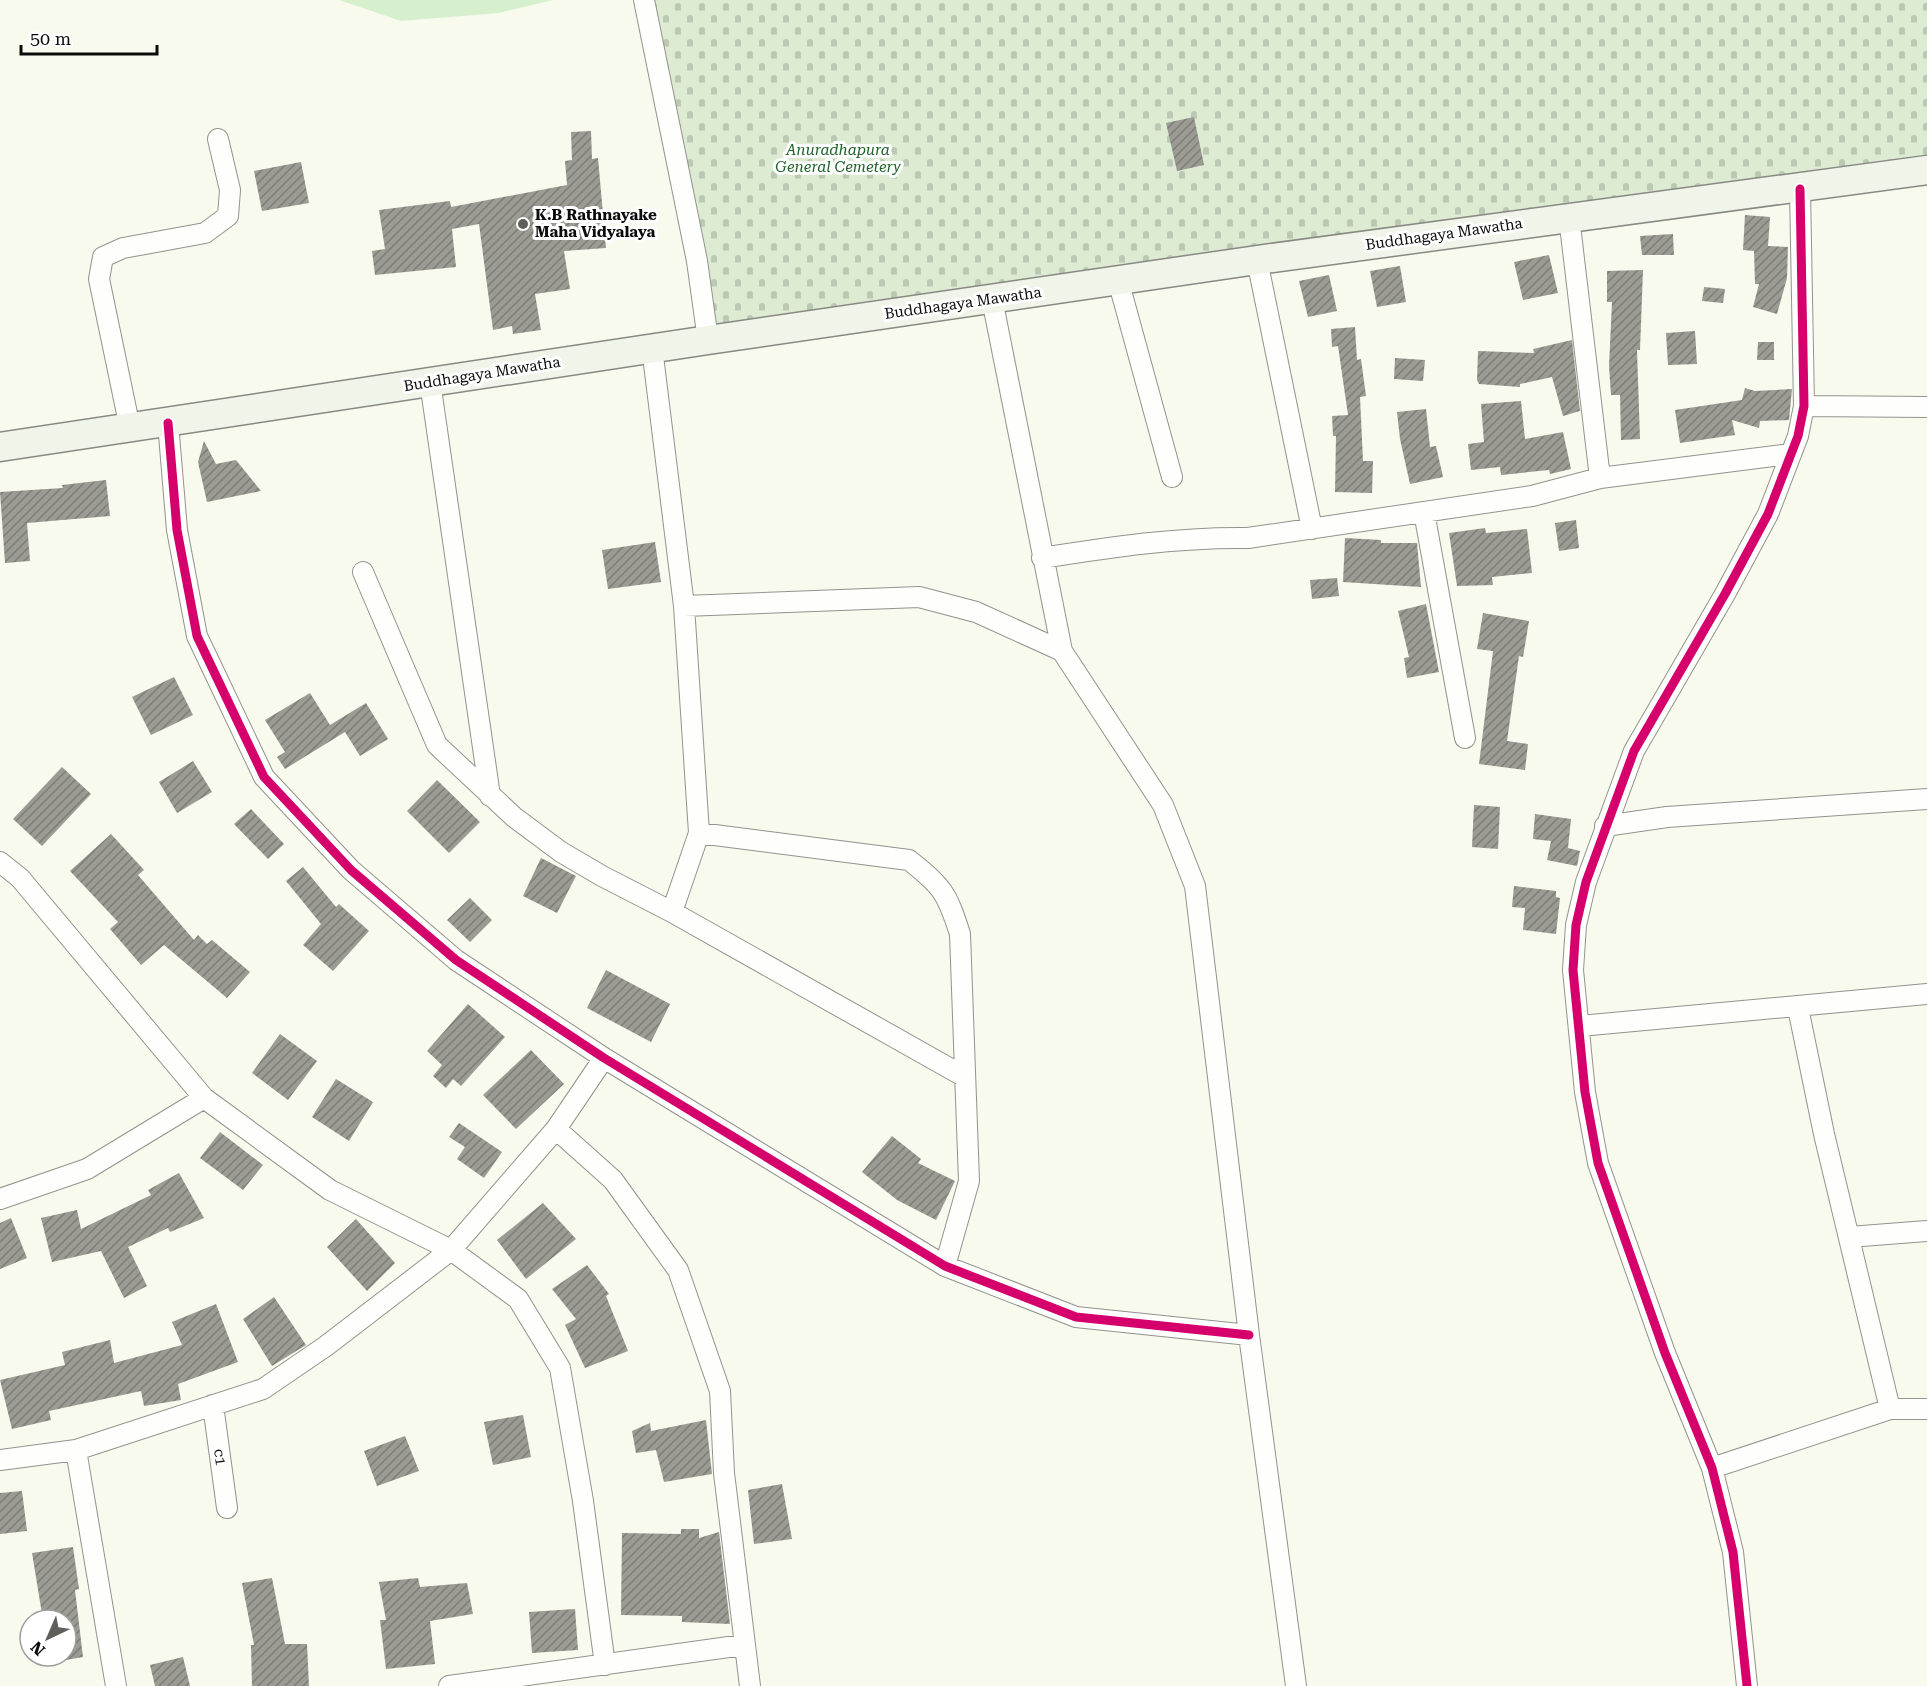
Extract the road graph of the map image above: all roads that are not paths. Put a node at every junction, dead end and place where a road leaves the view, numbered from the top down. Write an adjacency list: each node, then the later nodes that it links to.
1 (644, 0): 9 (street)
2 (218, 139): 15 (street)
3 (1927, 170): 4 (main road, Buddhagaya Mawatha)
4 (1800, 189): 5 (main road, Buddhagaya Mawatha); 12 (street)
5 (1569, 217): 6 (main road, Buddhagaya Mawatha); 19 (street)
6 (1257, 260): 7 (main road, Buddhagaya Mawatha); 21 (street)
7 (1119, 280): 8 (main road, Buddhagaya Mawatha); 18 (street)
8 (992, 299): 9 (main road, Buddhagaya Mawatha); 22 (street)
9 (708, 340): 10 (main road, Buddhagaya Mawatha)
10 (652, 348): 11 (main road, Buddhagaya Mawatha); 24 (street)
11 (430, 382): 14 (main road, Buddhagaya Mawatha); 27 (street)
12 (1804, 406): 13 (street); 17 (street)
13 (1927, 407)
14 (168, 423): 15 (main road, Buddhagaya Mawatha); 36 (street)
15 (130, 428): 16 (main road, Buddhagaya Mawatha)
16 (0, 447)
17 (1791, 454): 19 (street); 29 (street)
18 (1172, 477)
19 (1600, 478): 20 (street)
20 (1424, 512): 21 (street); 26 (street)
21 (1312, 529): 22 (street)
22 (1042, 558): 25 (street)
23 (363, 572): 27 (street)
24 (684, 606): 25 (street); 30 (street)
25 (1062, 651): 45 (street)
26 (1466, 738)
27 (490, 796): 32 (street)
28 (1927, 799): 29 (street)
29 (1605, 826): 35 (street)
30 (699, 834): 32 (street); 37 (street)
31 (0, 862): 38 (street)
32 (672, 912): 37 (street)
33 (1927, 994): 34 (street)
34 (1798, 1008): 35 (street); 42 (street)
35 (1581, 1026): 51 (street)
36 (604, 1058): 39 (street); 44 (street)
37 (965, 1077): 44 (street)
38 (204, 1098): 40 (street); 43 (street)
39 (556, 1129): 43 (street); 53 (street)
40 (0, 1199)
41 (1927, 1231): 42 (street)
42 (1849, 1237): 47 (street)
43 (450, 1250): 46 (street); 54 (street)
44 (945, 1266): 45 (street)
45 (1249, 1335): 58 (street)
46 (213, 1405): 49 (street); 52 (street, c1)
47 (1890, 1409): 48 (street); 51 (street)
48 (1927, 1409)
49 (76, 1450): 50 (street); 55 (street)
50 (0, 1460)
51 (1712, 1468): 59 (street)
52 (227, 1508)
53 (743, 1645): 54 (street); 57 (street)
54 (605, 1665): 56 (street)
55 (116, 1686)
56 (449, 1686)
57 (750, 1686)
58 (1296, 1686)
59 (1747, 1686)

